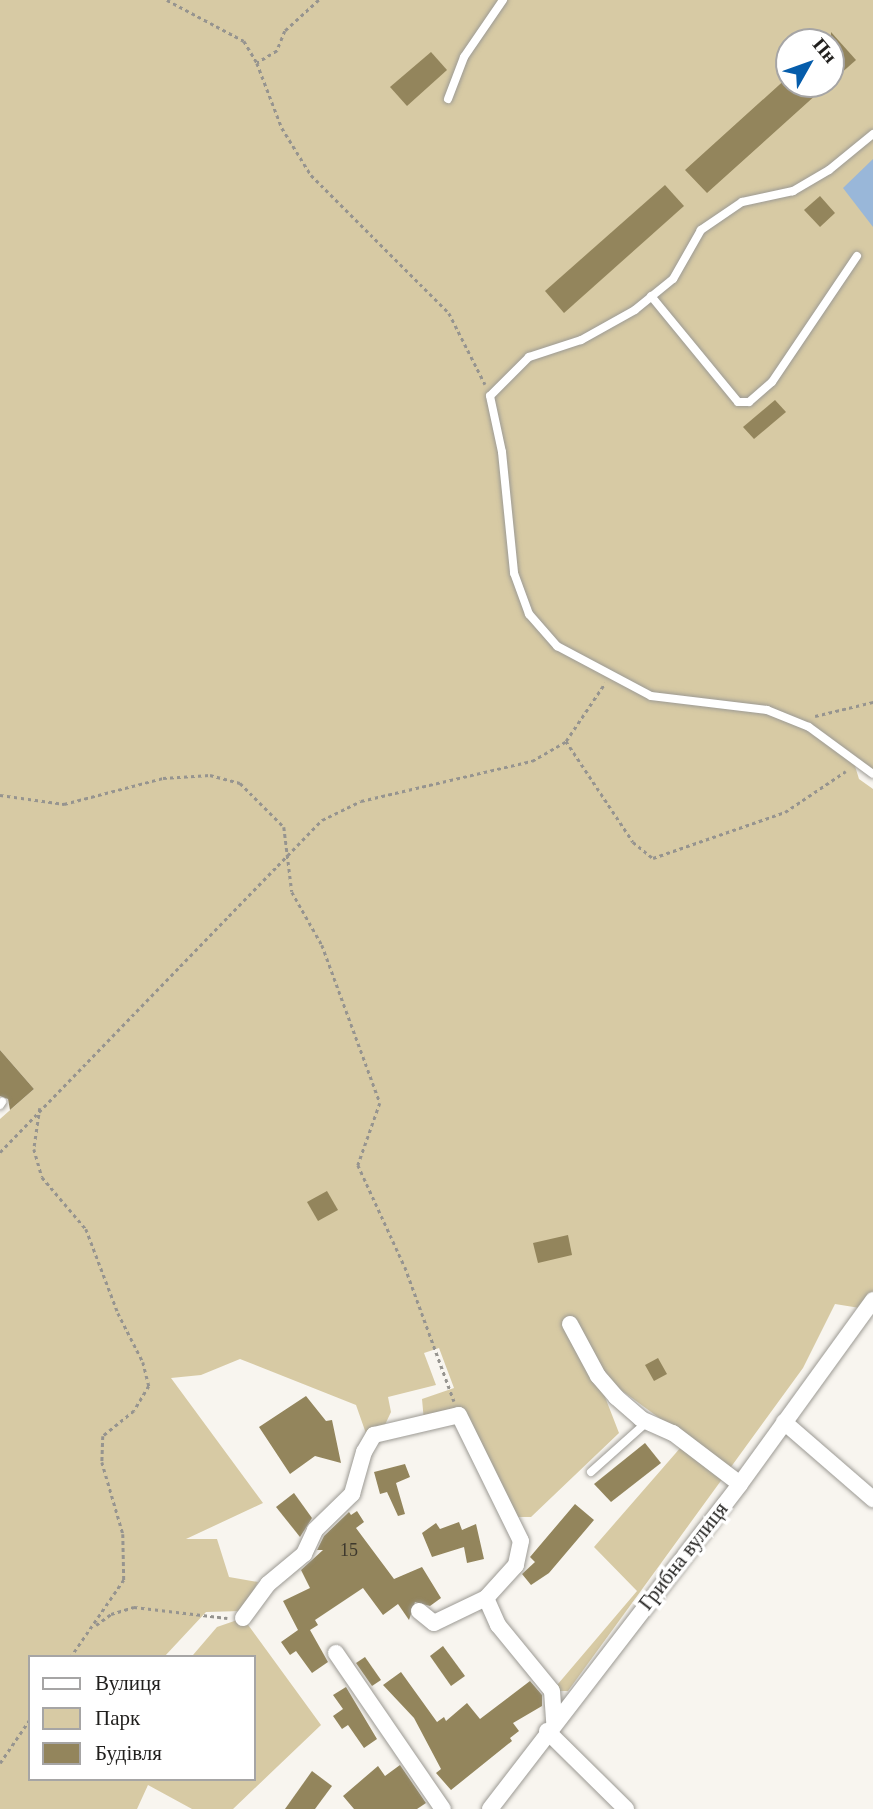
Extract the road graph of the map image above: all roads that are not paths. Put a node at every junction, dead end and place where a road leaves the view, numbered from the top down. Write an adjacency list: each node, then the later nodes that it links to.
1 (503, 0): 2 (lane)
2 (447, 99)
3 (873, 134): 5 (lane)
4 (858, 256): 5 (lane)
5 (651, 296): 6 (lane)
6 (873, 774)
7 (873, 1300): 10 (street, Грибна вулиця)
8 (570, 1324): 9 (street)
9 (647, 1422): 11 (lane); 12 (street)
10 (784, 1422): 12 (street, Грибна вулиця); 13 (street)
11 (591, 1472)
12 (740, 1484): 19 (street, Грибна вулиця)
13 (873, 1499)
14 (486, 1598): 15 (street); 16 (street); 18 (street)
15 (419, 1611)
16 (243, 1618)
17 (336, 1653): 21 (street)
18 (552, 1691): 19 (street); 20 (street)
19 (576, 1693): 20 (street, Грибна вулиця)
20 (551, 1726): 22 (street, Грибна вулиця); 23 (street)
21 (443, 1809)
22 (490, 1809)
23 (626, 1809)

